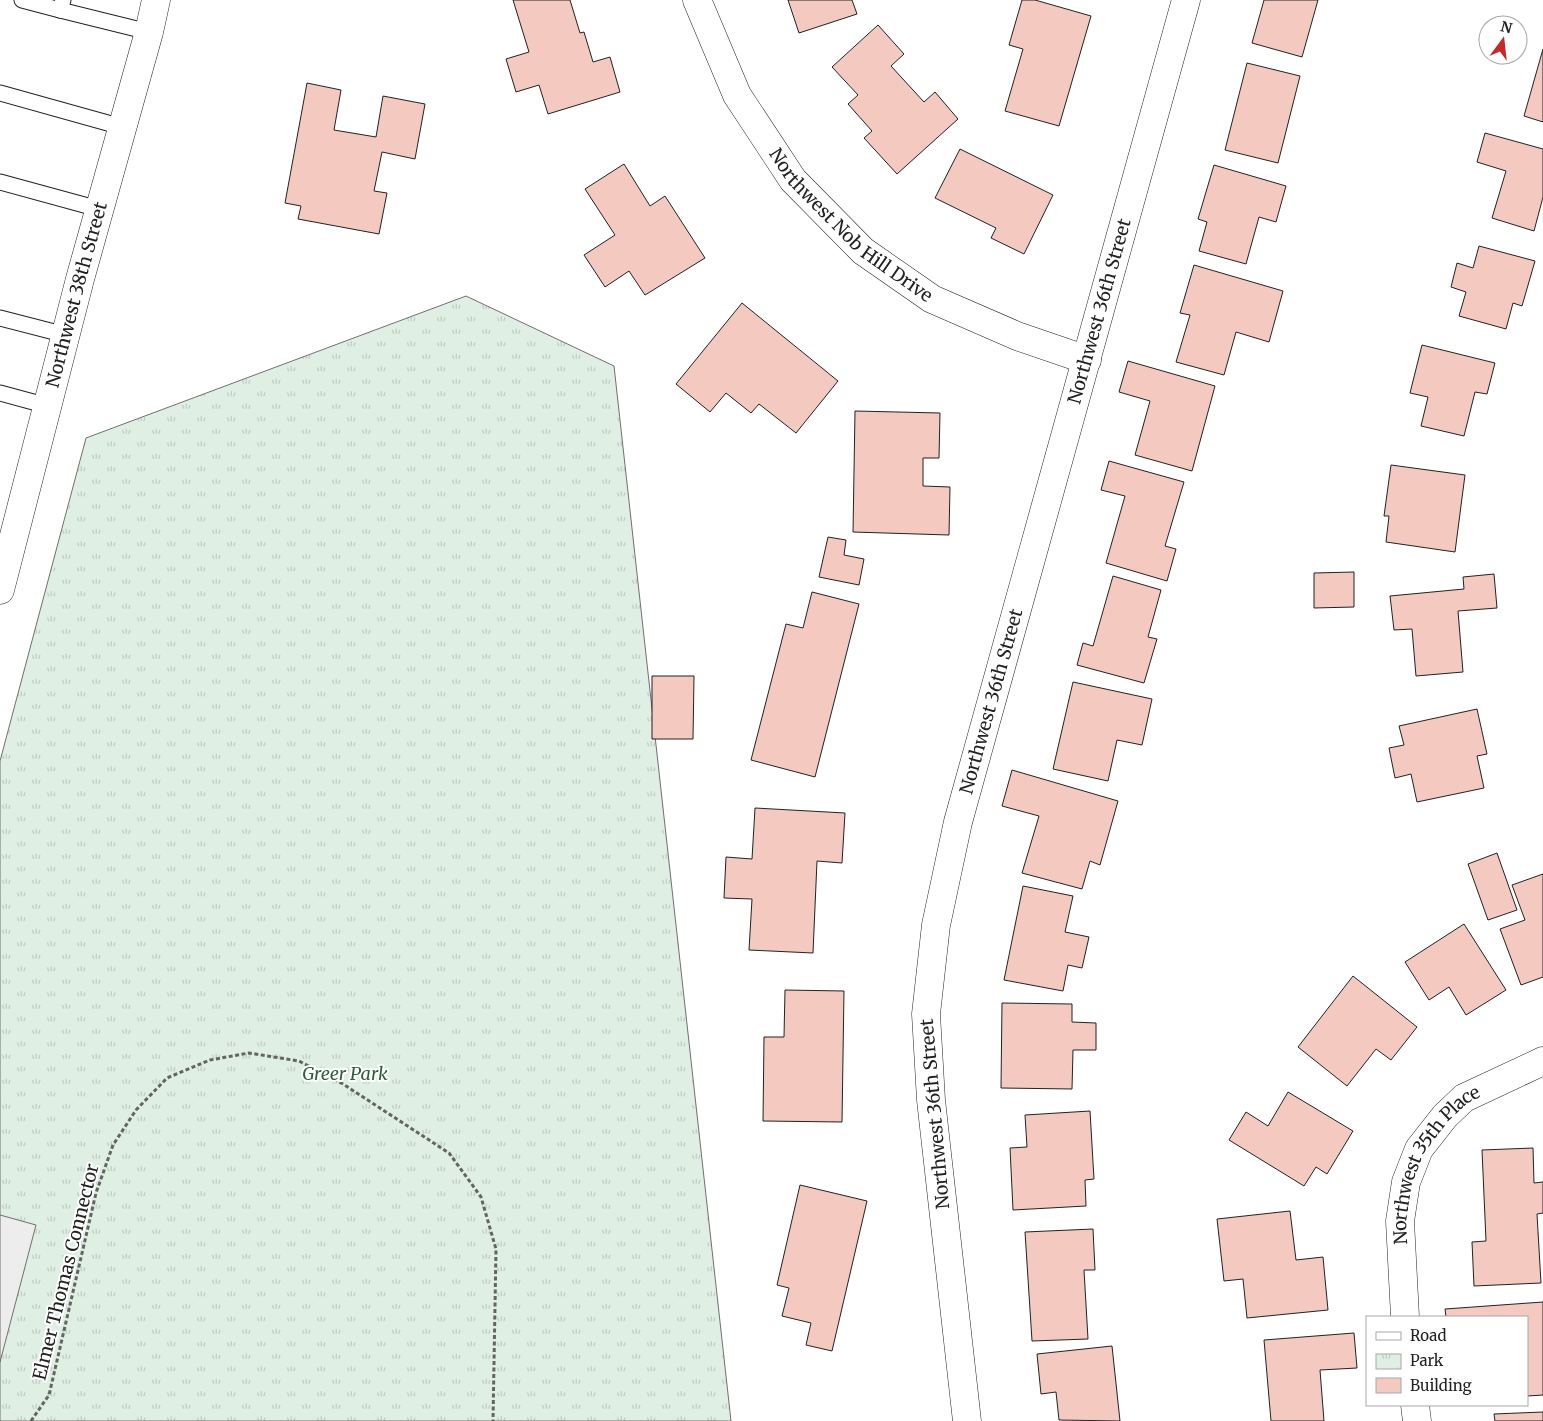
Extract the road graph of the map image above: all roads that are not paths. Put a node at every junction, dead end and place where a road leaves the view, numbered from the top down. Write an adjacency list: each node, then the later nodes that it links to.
1 (22, 0): 5 (lane)
2 (156, 0): 6 (street, Northwest 38th Street)
3 (697, 0): 13 (street, Northwest Nob Hill Drive)
4 (1186, 0): 13 (street, Northwest 36th Street)
5 (62, 5): 6 (lane)
6 (149, 32): 8 (street, Northwest 38th Street)
7 (0, 93): 8 (lane)
8 (122, 127): 10 (street, Northwest 38th Street)
9 (0, 182): 10 (lane)
10 (100, 209): 12 (street, Northwest 38th Street)
11 (0, 318): 12 (lane)
12 (66, 335): 15 (street, Northwest 38th Street)
13 (1087, 360): 20 (street, Northwest 36th Street)
14 (0, 393): 15 (lane)
15 (48, 406): 16 (street, Northwest 38th Street)
16 (0, 590)
17 (1543, 1061): 18 (street, Northwest 35th Place)
18 (1404, 1316)
19 (1415, 1406): 21 (street)
20 (967, 1421)
21 (1417, 1421)

